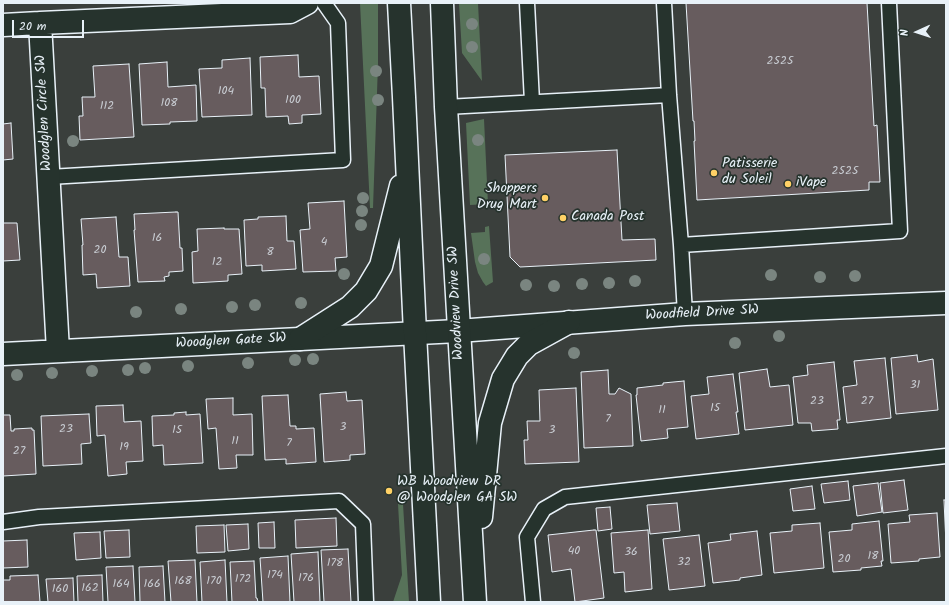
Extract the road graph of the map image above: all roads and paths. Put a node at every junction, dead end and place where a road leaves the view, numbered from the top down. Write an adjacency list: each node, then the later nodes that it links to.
1 (307, 3): 8 (street)
2 (324, 3): 14 (lane)
3 (399, 3): 11 (street)
4 (442, 3): 13 (street, Woodview Drive SW)
5 (526, 3): 12 (lane)
6 (664, 3): 10 (lane)
7 (889, 3): 15 (lane)
8 (40, 23): 9 (street); 14 (street, Woodglen Circle SW)
9 (3, 25)
10 (669, 94): 12 (lane); 15 (lane)
11 (404, 97): 20 (street); 21 (street)
12 (532, 102): 13 (lane)
13 (446, 107): 19 (street, Woodview Drive SW)
14 (49, 178): 22 (street, Woodglen Circle SW)
15 (681, 245): 17 (lane)
16 (946, 303): 17 (street, Woodfield Drive SW)
17 (685, 314): 18 (street, Woodfield Drive SW)
18 (568, 322): 19 (street, Woodfield Drive SW); 26 (street)
19 (458, 330): 20 (street, Woodglen Gate SW); 26 (street, Woodview Drive SW)
20 (415, 333): 21 (street, Woodglen Gate SW); 28 (street)
21 (300, 339): 22 (street, Woodglen Gate SW)
22 (58, 351): 23 (street, Woodglen Gate SW)
23 (3, 354)
24 (946, 456): 30 (lane)
25 (3, 522): 27 (lane)
26 (474, 580): 29 (street, Woodview Drive SW)
27 (366, 602)
28 (429, 602)
29 (475, 602)
30 (533, 602)

